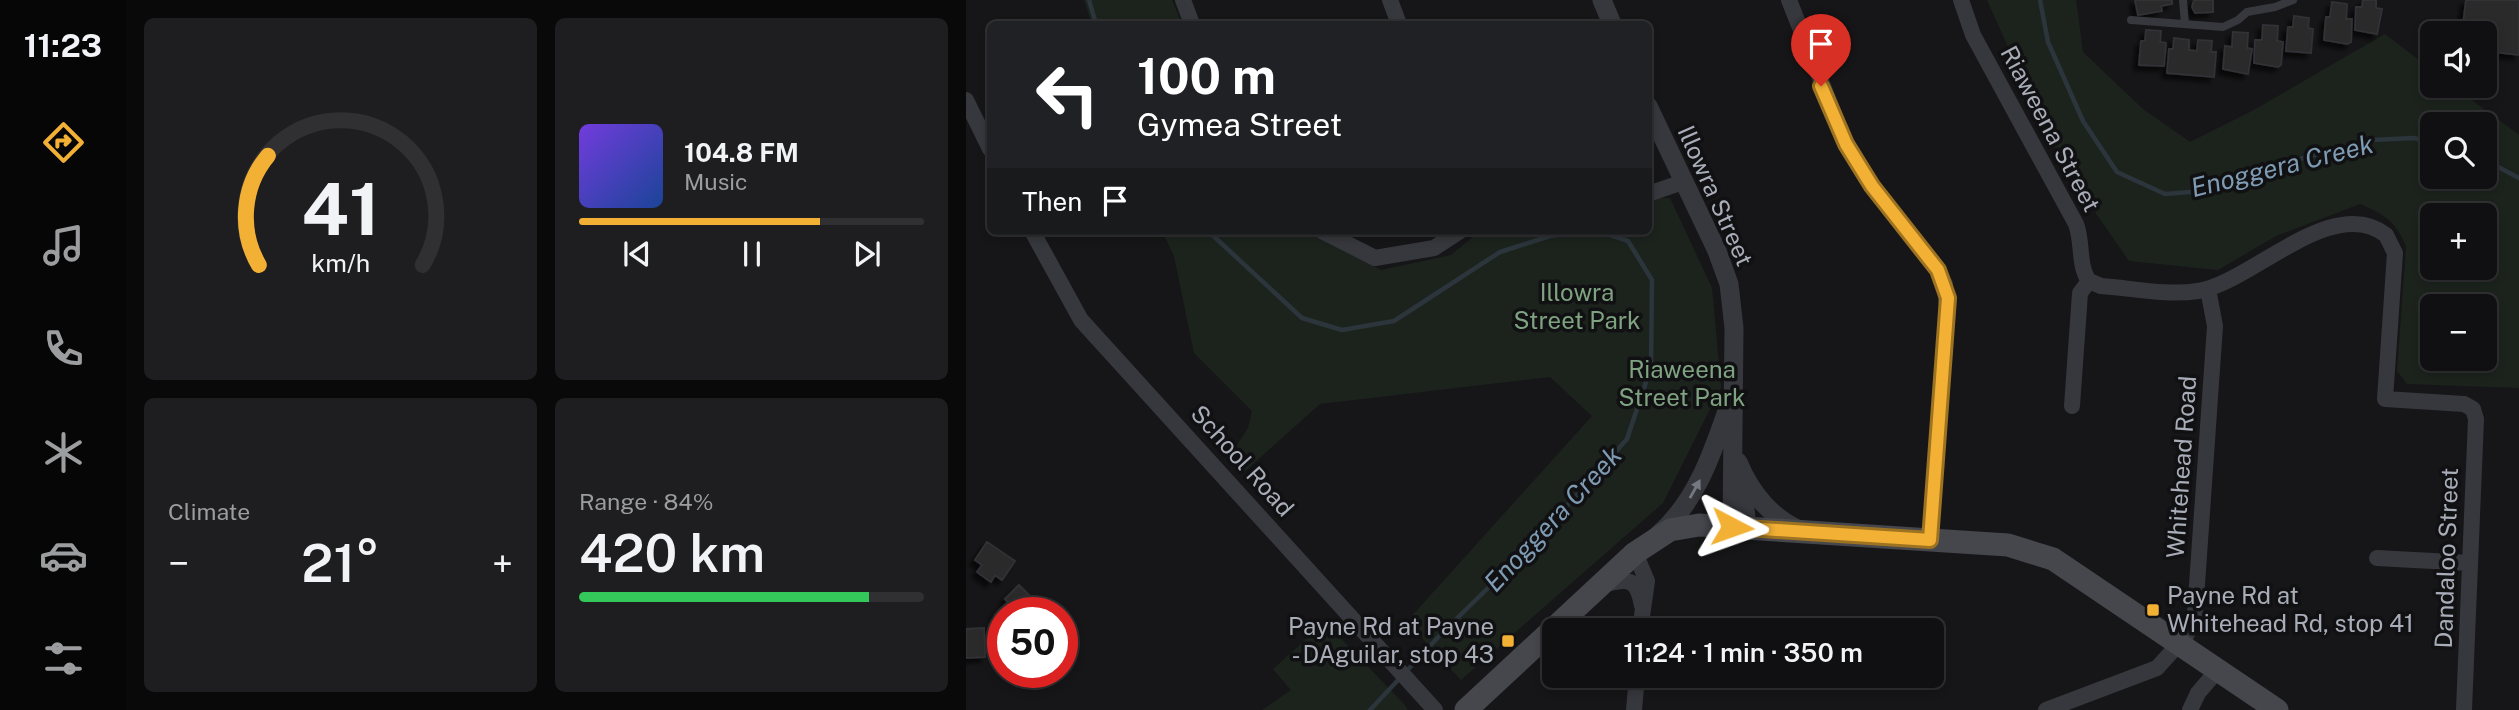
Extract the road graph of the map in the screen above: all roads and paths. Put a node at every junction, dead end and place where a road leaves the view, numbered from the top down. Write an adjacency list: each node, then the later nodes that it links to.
1 (1183, 0): 9 (street)
2 (1390, 0): 10 (street)
3 (1602, 0): 11 (street)
4 (1789, 0): 29 (street)
5 (1961, 0): 21 (street, Riaweena Street)
6 (2183, 0): 12 (lane)
7 (2293, 0): 12 (lane)
8 (2131, 20): 12 (lane)
9 (1191, 21)
10 (1398, 21)
11 (1611, 21)
12 (2185, 24)
13 (966, 100): 15 (street)
14 (1652, 115): 16 (street, Illowra Street)
15 (987, 143)
16 (1683, 182): 17 (street); 23 (street, Illowra Street)
17 (1652, 193)
18 (1034, 235): 39 (street, School Road)
19 (1330, 235): 20 (street)
20 (1454, 235)
21 (2089, 281): 22 (street); 24 (street)
22 (2208, 289): 32 (street, Dandaloo Street); 36 (street, Whitehead Road)
23 (1733, 392): 25 (street, Illowra Street); 30 (street, one-way to 23)
24 (2072, 406)
25 (1732, 433): 26 (street, Illowra Street); 27 (street, Illowra Street)
26 (1738, 462): 27 (street, Illowra Street); 28 (street)
27 (1739, 527): 28 (main road); 30 (main road)
28 (1804, 532): 29 (main road)
29 (1930, 540): 36 (main road)
30 (1643, 547): 33 (main road); 34 (street)
31 (2377, 558): 32 (street)
32 (2470, 563): 45 (street, Dandaloo Street)
33 (1601, 585): 34 (street); 40 (main road)
34 (1642, 608): 35 (street)
35 (1641, 618)
36 (2180, 645): 37 (main road); 42 (street)
37 (2216, 672): 43 (street); 44 (main road)
38 (1636, 688): 41 (street)
39 (1435, 710)
40 (1466, 710)
41 (1634, 710)
42 (2046, 710)
43 (2190, 710)
44 (2277, 710)
45 (2464, 710)

